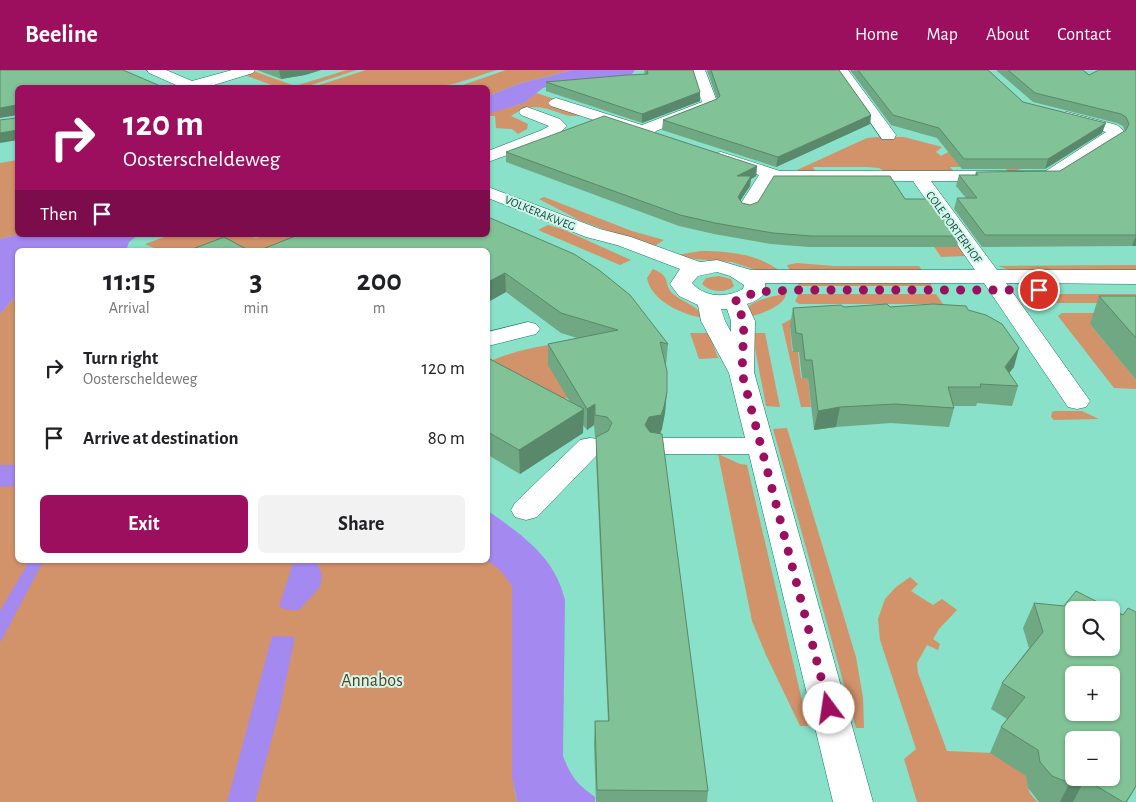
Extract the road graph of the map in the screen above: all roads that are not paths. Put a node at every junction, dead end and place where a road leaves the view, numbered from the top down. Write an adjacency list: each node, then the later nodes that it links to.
1 (154, 70): 7 (street)
2 (206, 70): 6 (street)
3 (248, 70): 6 (street)
4 (698, 70): 13 (street)
5 (841, 70): 14 (street)
6 (223, 77): 8 (street); 9 (street)
7 (186, 85)
8 (197, 85)
9 (244, 85)
10 (556, 103): 13 (street)
11 (527, 112): 17 (street)
12 (1056, 114): 19 (street, COLE PORTERHOF)
13 (648, 130): 15 (street)
14 (888, 135)
15 (667, 139)
16 (702, 151): 18 (street, COLE PORTERHOF)
17 (490, 157)
18 (769, 173): 19 (street, COLE PORTERHOF); 21 (street)
19 (918, 176): 24 (street, COLE PORTERHOF)
20 (490, 193): 22 (street, VOLKERAKWEG)
21 (748, 208)
22 (691, 273): 25 (street); 27 (street)
23 (1136, 277): 24 (street)
24 (996, 283): 25 (street); 26 (street); 31 (street, COLE PORTERHOF)
25 (746, 290): 27 (street); 30 (street)
26 (1136, 290)
27 (708, 300): 30 (street)
28 (528, 329): 29 (street)
29 (490, 338)
30 (742, 373): 34 (street)
31 (1077, 401)
32 (596, 446): 35 (street)
33 (659, 446): 34 (street)
34 (762, 446): 36 (street)
35 (526, 510)
36 (853, 802)

